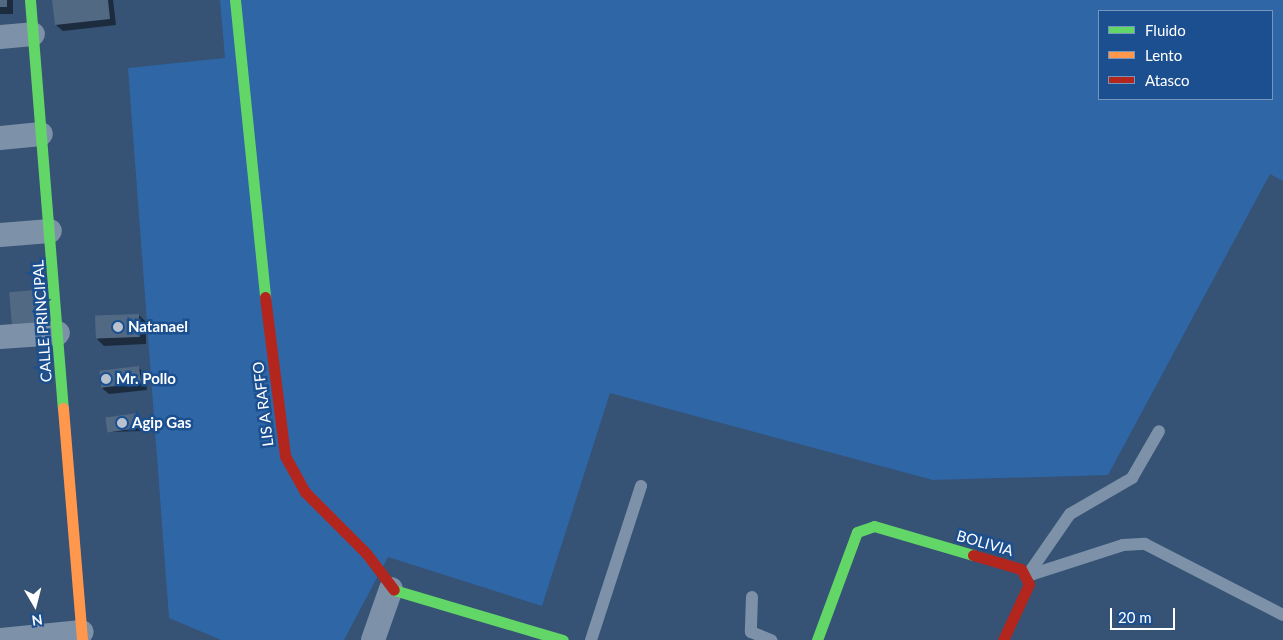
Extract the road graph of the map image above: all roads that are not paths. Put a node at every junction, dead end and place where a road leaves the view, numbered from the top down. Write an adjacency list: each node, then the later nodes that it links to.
1 (30, 0): 3 (street, CALLE PRINCIPAL)
2 (235, 0): 14 (street, LIS A RAFFO)
3 (33, 34): 4 (street); 5 (street, CALLE PRINCIPAL)
4 (0, 37)
5 (41, 134): 6 (street); 7 (street, CALLE PRINCIPAL)
6 (0, 138)
7 (50, 231): 8 (street); 9 (street, CALLE PRINCIPAL)
8 (0, 235)
9 (58, 333): 10 (street); 17 (street, CALLE PRINCIPAL)
10 (0, 337)
11 (1159, 431): 13 (lane)
12 (641, 486): 21 (lane)
13 (1027, 576): 16 (lane); 23 (street, BOLIVIA); 24 (street)
14 (391, 589): 19 (street); 20 (street)
15 (752, 597): 22 (lane)
16 (1283, 615)
17 (82, 636): 18 (street)
18 (0, 640)
19 (374, 640)
20 (563, 640)
21 (592, 640)
22 (771, 640)
23 (817, 640)
24 (1003, 640)

